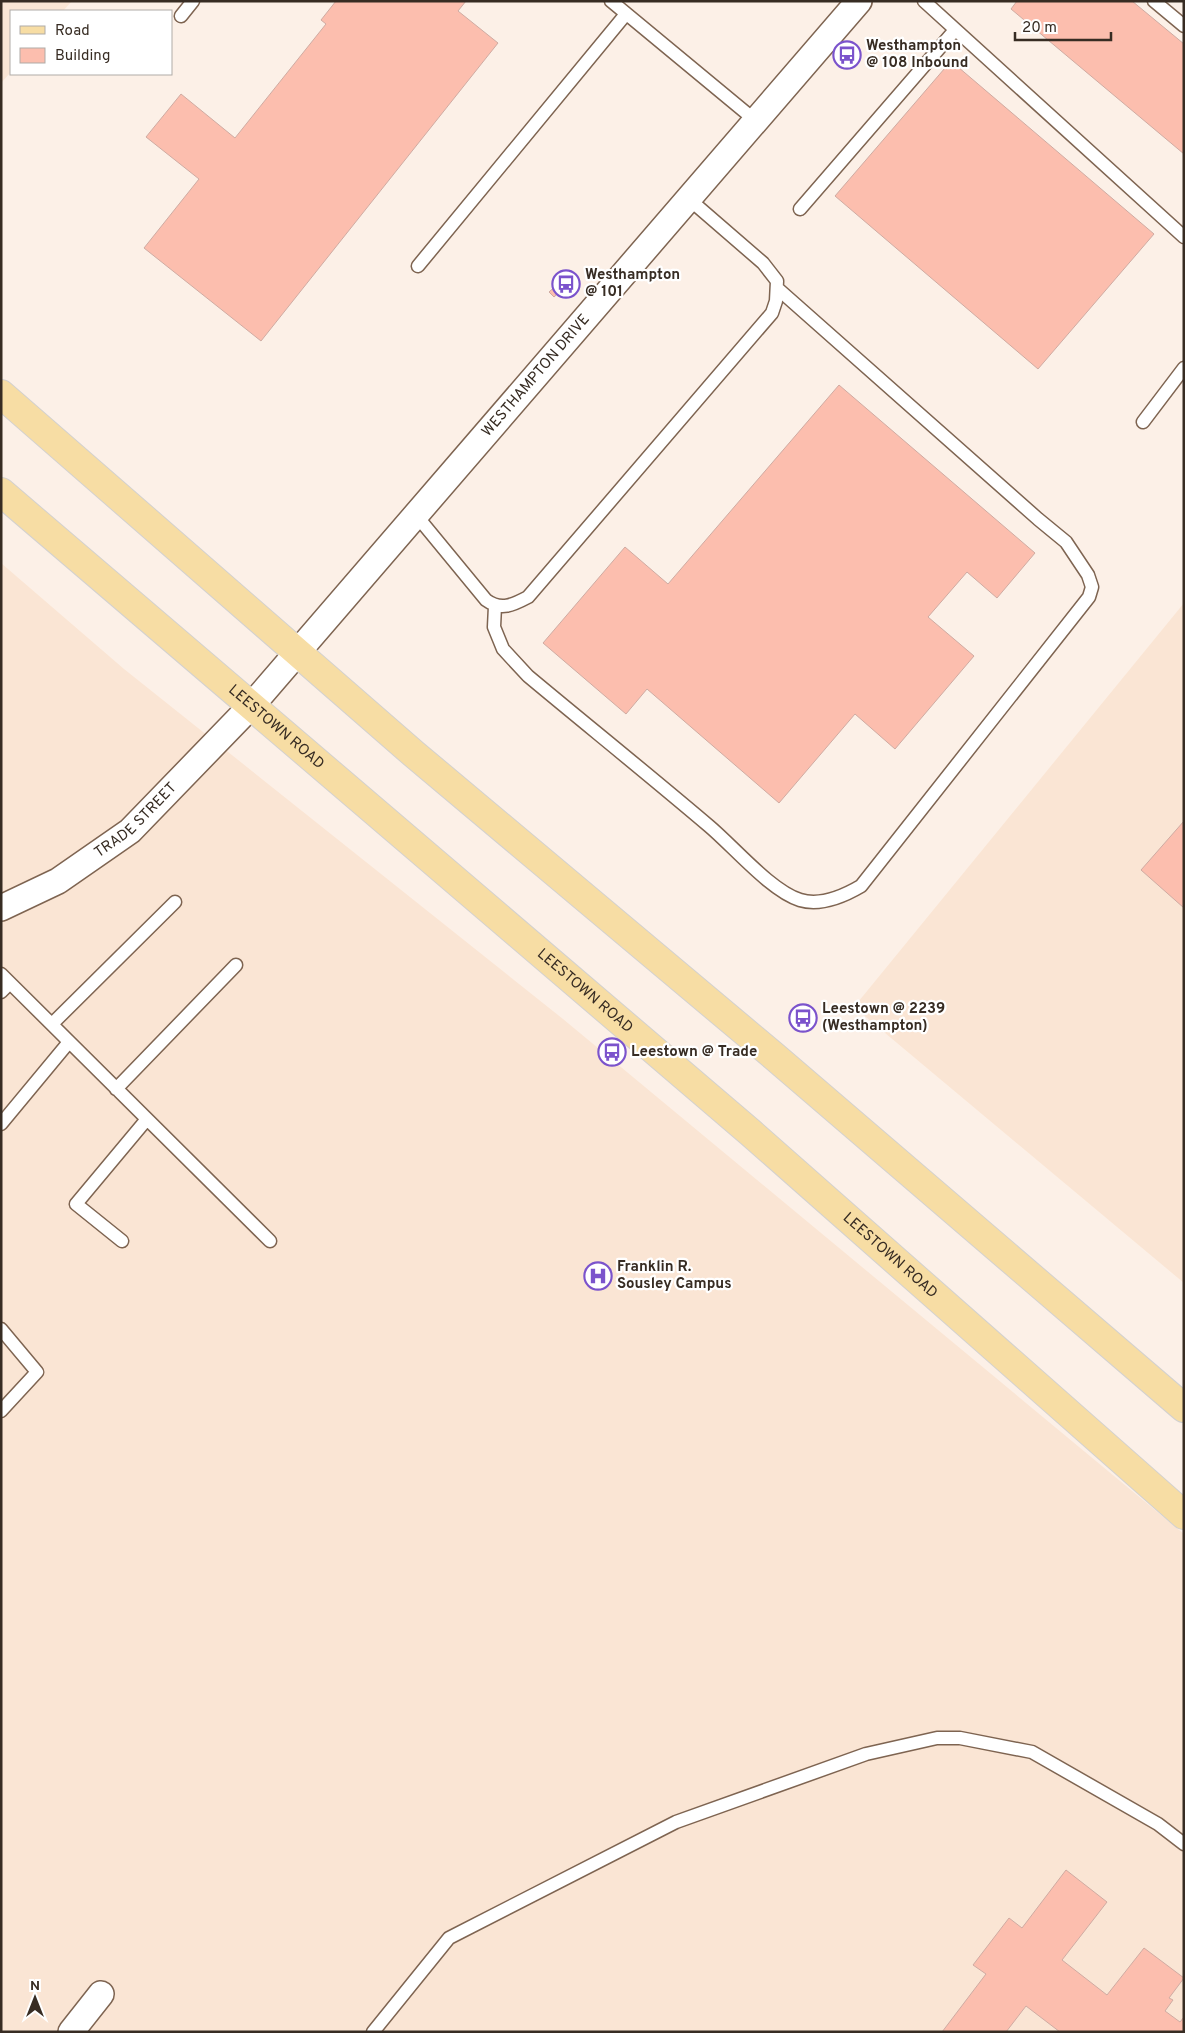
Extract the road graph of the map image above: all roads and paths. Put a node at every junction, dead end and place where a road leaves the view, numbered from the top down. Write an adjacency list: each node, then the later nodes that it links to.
1 (192, 1): 7 (lane)
2 (611, 1): 6 (lane)
3 (859, 1): 10 (street, WESTHAMPTON DRIVE)
4 (924, 1): 9 (lane)
5 (1154, 1): 8 (lane)
6 (626, 14): 10 (lane); 14 (lane)
7 (180, 16)
8 (1184, 26)
9 (955, 30): 12 (lane); 13 (lane)
10 (756, 121): 11 (street, WESTHAMPTON DRIVE)
11 (689, 199): 15 (lane); 20 (street, WESTHAMPTON DRIVE)
12 (800, 209)
13 (1184, 237)
14 (418, 266)
15 (777, 288): 21 (lane); 21 (lane)
16 (1184, 368): 18 (lane)
17 (1, 394): 22 (main road)
18 (1143, 422)
19 (1, 492): 23 (main road, LEESTOWN ROAD)
20 (416, 515): 21 (lane); 22 (street, WESTHAMPTON DRIVE)
21 (495, 606)
22 (298, 653): 23 (street, WESTHAMPTON DRIVE); 36 (main road)
23 (252, 705): 25 (street, TRADE STREET); 38 (main road, LEESTOWN ROAD)
24 (175, 902): 28 (lane)
25 (1, 908)
26 (236, 965): 30 (lane)
27 (4, 983): 28 (lane)
28 (52, 1024): 29 (lane)
29 (69, 1042): 30 (lane); 32 (lane)
30 (116, 1089): 31 (lane)
31 (147, 1119): 33 (lane); 34 (lane)
32 (1, 1124)
33 (122, 1241)
34 (270, 1241)
35 (1, 1329): 37 (lane)
36 (1184, 1408)
37 (1, 1411)
38 (1184, 1515)
39 (1184, 1844): 42 (lane)
40 (101, 1994): 41 (street)
41 (71, 2032)
42 (372, 2032)

